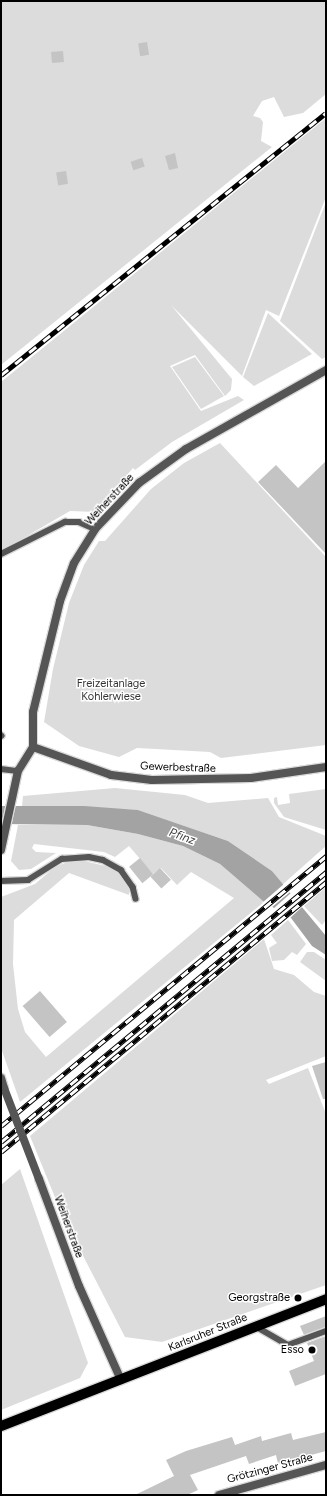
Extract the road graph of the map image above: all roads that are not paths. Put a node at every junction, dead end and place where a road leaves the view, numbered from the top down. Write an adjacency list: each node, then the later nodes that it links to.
1 (326, 370): 2 (street, Weiherstraße)
2 (95, 529): 3 (lane); 4 (street, Weiherstraße)
3 (1, 554)
4 (33, 747): 5 (street, Gewerbestraße); 7 (street)
5 (326, 767)
6 (1, 769): 7 (lane)
7 (18, 771): 8 (street)
8 (1, 850)
9 (1, 881): 10 (lane)
10 (136, 899)
11 (1, 1078): 15 (street, Weiherstraße, bridge)
12 (326, 1299): 13 (main road, Karlsruher Straße)
13 (255, 1326): 14 (lane); 15 (main road, Karlsruher Straße)
14 (326, 1331)
15 (121, 1380): 16 (main road, Karlsruher Straße)
16 (1, 1426)
17 (326, 1466): 18 (street, Grötzinger Straße)
18 (225, 1494)

